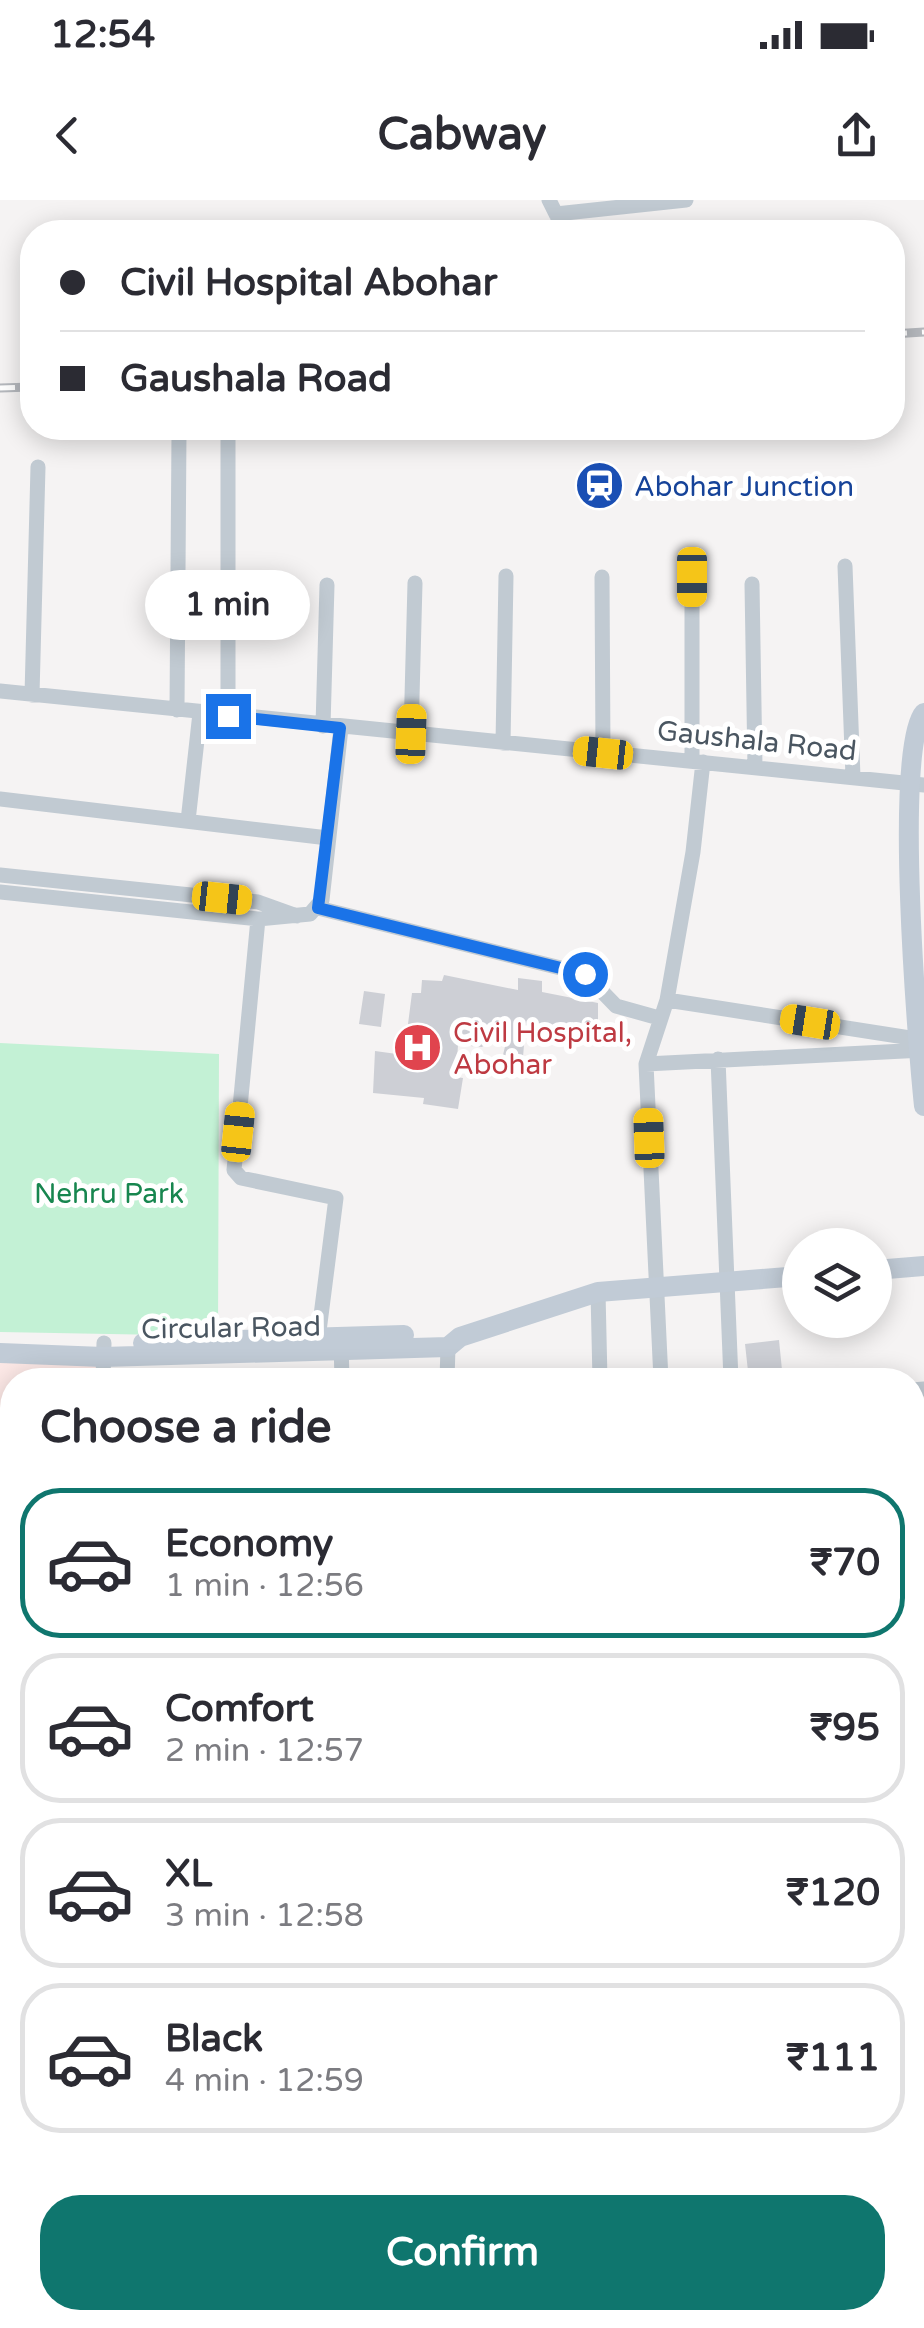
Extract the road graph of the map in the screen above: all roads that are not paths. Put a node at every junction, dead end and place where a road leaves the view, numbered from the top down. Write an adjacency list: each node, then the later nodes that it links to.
1 (686, 200): 2 (street)
2 (552, 207)
3 (180, 440): 15 (street)
4 (228, 440): 18 (street)
5 (38, 467): 14 (street)
6 (845, 566): 26 (street)
7 (506, 576): 22 (street)
8 (602, 576): 23 (street)
9 (692, 577): 24 (street)
10 (415, 583): 21 (street)
11 (752, 584): 25 (street)
12 (327, 585): 19 (street)
13 (0, 691): 14 (street, Gaushala Road)
14 (32, 695): 15 (street, Gaushala Road)
15 (177, 710): 16 (street, Gaushala Road)
16 (200, 712): 18 (street, Gaushala Road); 29 (street)
17 (924, 713): 27 (main road)
18 (228, 716): 19 (street, Gaushala Road)
19 (322, 726): 20 (street, Gaushala Road)
20 (340, 728): 21 (street, Gaushala Road); 31 (street)
21 (411, 734): 22 (street, Gaushala Road)
22 (503, 743): 23 (street, Gaushala Road)
23 (603, 753): 24 (street, Gaushala Road)
24 (698, 762): 25 (street, Gaushala Road); 38 (street)
25 (756, 768): 26 (street, Gaushala Road)
26 (853, 777): 27 (street, Gaushala Road)
27 (919, 794): 30 (main road); 37 (main road)
28 (0, 799): 29 (street)
29 (188, 821): 31 (street)
30 (924, 827)
31 (328, 838): 34 (street)
32 (0, 875): 35 (street)
33 (0, 892): 36 (street)
34 (318, 908): 35 (street); 39 (street)
35 (297, 916): 36 (street)
36 (258, 919): 50 (street)
37 (919, 994): 40 (main road)
38 (667, 1000): 39 (street); 40 (street)
39 (660, 1018): 42 (street)
40 (921, 1045): 41 (street); 43 (main road)
41 (718, 1059): 42 (street); 47 (street)
42 (646, 1064): 48 (street)
43 (924, 1106)
44 (924, 1266): 45 (main road)
45 (892, 1269)
46 (782, 1277): 47 (main road, Circular Road)
47 (726, 1282): 48 (main road, Circular Road); 61 (street)
48 (655, 1288): 49 (main road, Circular Road); 60 (street)
49 (598, 1292): 52 (main road, Circular Road); 59 (street)
50 (318, 1339): 53 (main road, Circular Road); 54 (main road, Circular Road)
51 (0, 1340): 54 (main road, Circular Road)
52 (454, 1342): 53 (main road, Circular Road); 58 (street)
53 (341, 1345): 54 (main road, Circular Road); 57 (street)
54 (104, 1350): 55 (main road, Circular Road); 56 (street)
55 (0, 1353)
56 (103, 1368)
57 (342, 1368)
58 (449, 1368)
59 (600, 1368)
60 (659, 1368)
61 (730, 1368)

